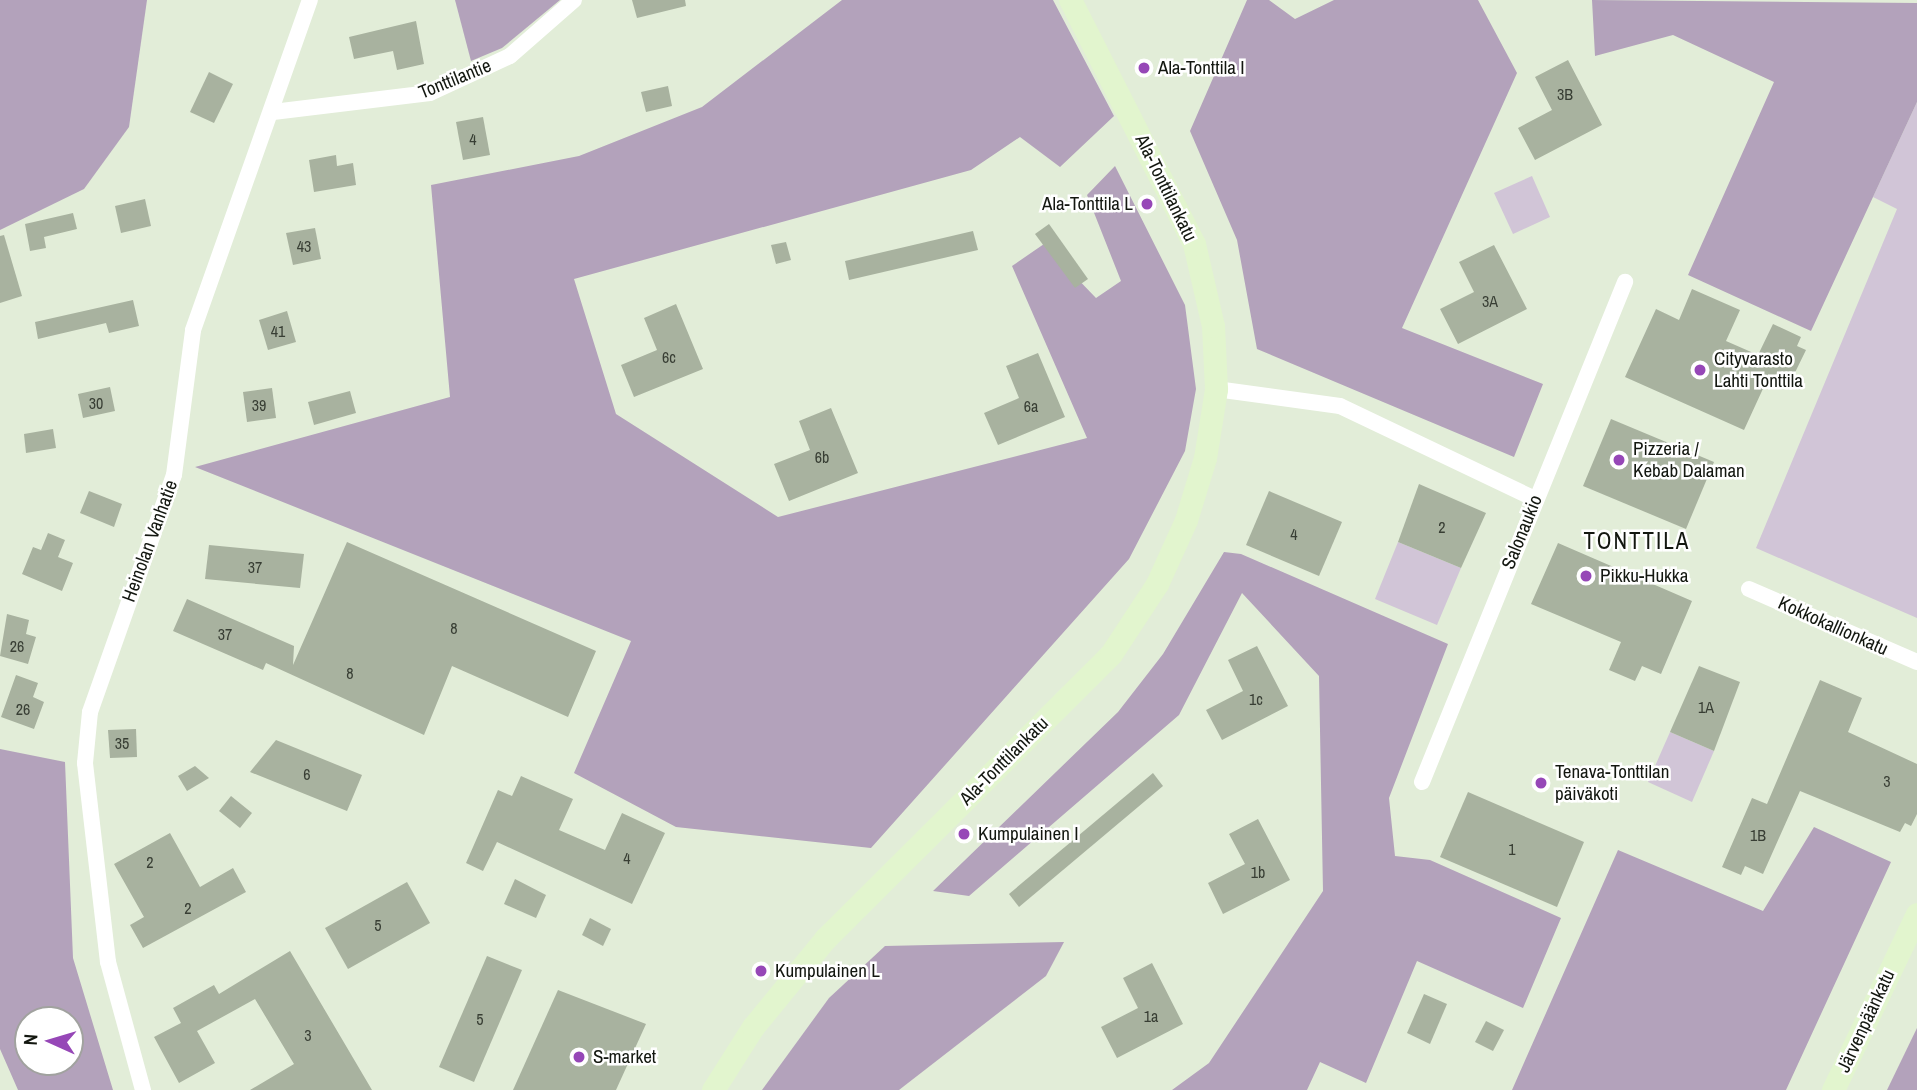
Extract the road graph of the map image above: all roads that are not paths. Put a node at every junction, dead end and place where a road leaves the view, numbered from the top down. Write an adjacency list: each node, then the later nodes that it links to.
1 (310, 0): 4 (street, Heinolan Vanhatie)
2 (574, 0): 4 (street, Tonttilantie)
3 (1070, 0): 6 (street, Ala-Tonttilankatu)
4 (273, 112): 12 (street, Heinolan Vanhatie)
5 (1625, 282): 7 (street, Salonaukio)
6 (1216, 389): 7 (street); 13 (street, Ala-Tonttilankatu)
7 (1535, 499): 10 (street, Salonaukio)
8 (1749, 589): 9 (street, Kokkokallionkatu)
9 (1917, 663)
10 (1422, 782)
11 (1917, 914): 14 (street, Järvenpäänkatu)
12 (144, 1090)
13 (713, 1090)
14 (1833, 1090)

